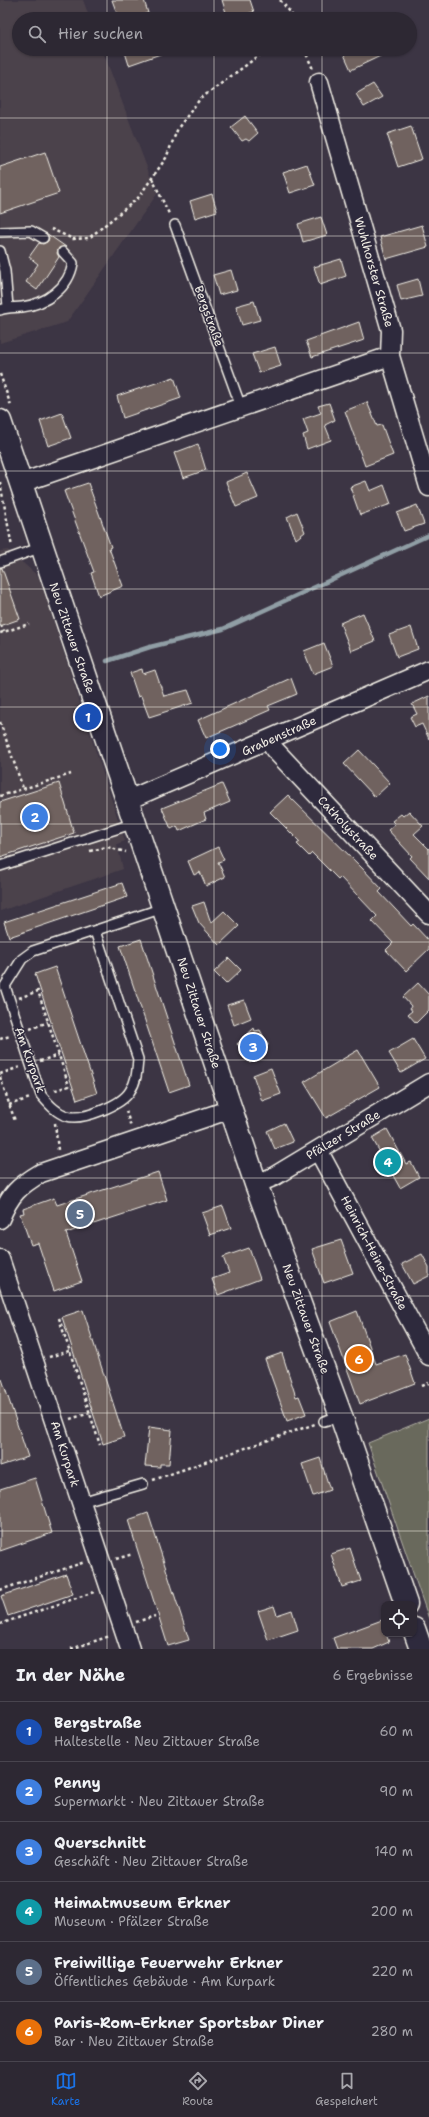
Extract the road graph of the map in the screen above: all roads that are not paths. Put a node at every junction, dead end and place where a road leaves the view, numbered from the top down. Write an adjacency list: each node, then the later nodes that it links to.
1 (319, 82): 8 (street, Wuhlhorster Straße)
2 (175, 225): 9 (lane, Bergstraße)
3 (0, 232): 4 (lane)
4 (43, 238)
5 (0, 251): 7 (lane)
6 (63, 252): 7 (lane)
7 (4, 308)
8 (390, 356): 9 (street); 12 (street, Wuhlhorster Straße)
9 (241, 407): 11 (street)
10 (0, 420): 11 (main road, Neu Zittauer Straße)
11 (21, 483): 13 (main road, Neu Zittauer Straße)
12 (429, 487)
13 (42, 547): 14 (lane); 17 (main road, Neu Zittauer Straße)
14 (0, 562)
15 (429, 670): 16 (street, Grabenstraße)
16 (269, 740): 17 (street, Grabenstraße); 21 (street, Catholystraße)
17 (128, 800): 18 (main road, Neu Zittauer Straße)
18 (135, 823): 19 (lane); 20 (main road, Neu Zittauer Straße)
19 (0, 866)
20 (164, 908): 22 (lane, Am Kurpark); 24 (main road, Neu Zittauer Straße)
21 (429, 914)
22 (96, 931): 22 (lane, Am Kurpark)
23 (429, 1083): 25 (street, Pfälzer Straße)
24 (231, 1108): 26 (main road, Neu Zittauer Straße); 27 (street)
25 (318, 1150): 26 (street, Pfälzer Straße); 29 (street, Heinrich-Heine-Straße)
26 (256, 1184): 32 (main road, Neu Zittauer Straße)
27 (0, 1219)
28 (0, 1259): 31 (street, Am Kurpark)
29 (429, 1356)
30 (143, 1484): 31 (lane)
31 (81, 1502): 34 (street, Am Kurpark)
32 (405, 1601)
33 (417, 1637): 35 (main road)
34 (130, 1649)
35 (421, 1649)

